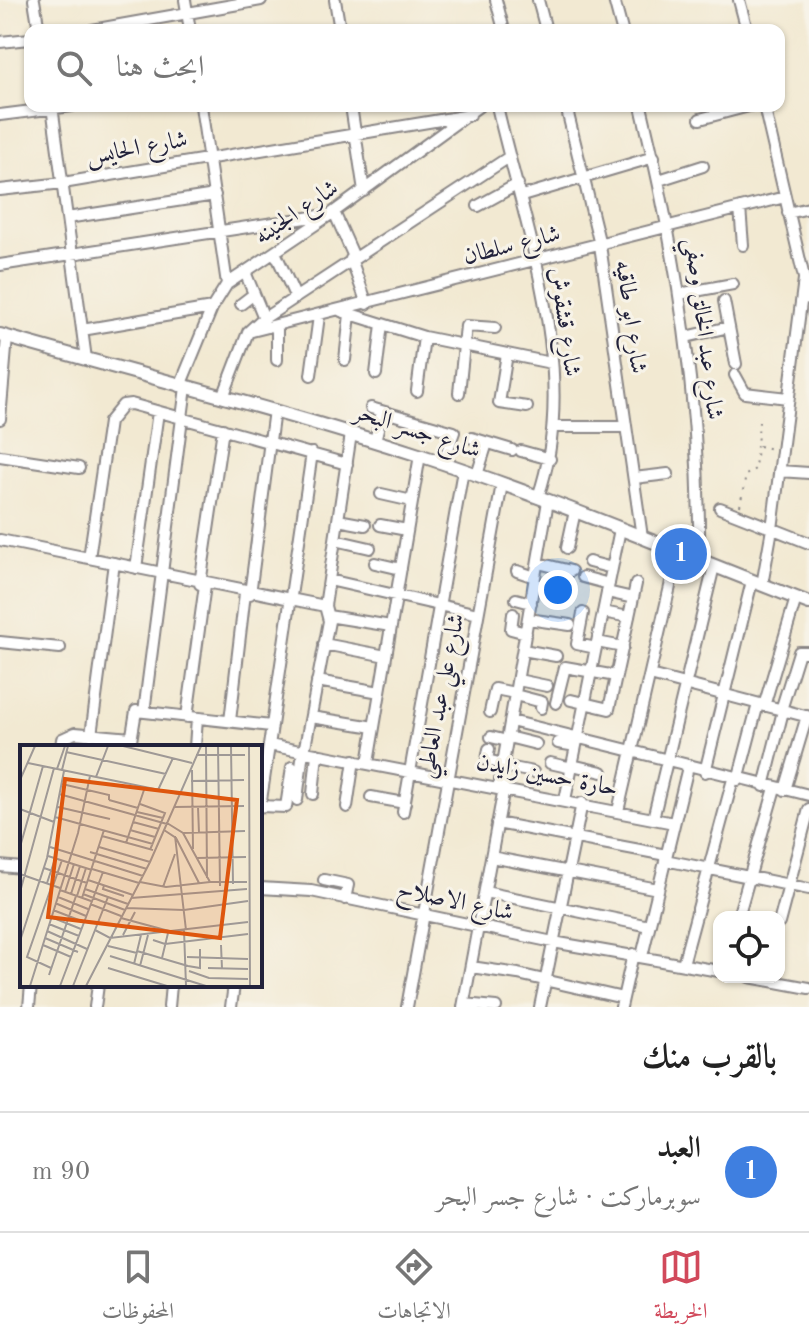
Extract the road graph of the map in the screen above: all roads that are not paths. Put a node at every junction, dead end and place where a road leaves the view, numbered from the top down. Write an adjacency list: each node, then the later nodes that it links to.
1 (34, 0): 10 (street)
2 (185, 0): 9 (street)
3 (261, 0): 9 (street)
4 (335, 0): 13 (street)
5 (496, 0): 14 (street)
6 (538, 0): 15 (street)
7 (614, 0): 16 (street)
8 (739, 0): 17 (street)
9 (187, 14): 11 (street); 12 (street)
10 (38, 24)
11 (128, 24)
12 (189, 24)
13 (339, 24)
14 (502, 24)
15 (544, 24)
16 (620, 24)
17 (745, 24)
18 (24, 40): 19 (street)
19 (0, 42)
20 (24, 112): 30 (street)
21 (53, 112): 40 (street)
22 (202, 112): 34 (street)
23 (352, 112): 33 (street)
24 (473, 112): 31 (street, شارع الجنينه)
25 (498, 112): 35 (street, شارع قشقوش)
26 (568, 112): 38 (street, شارع ابو طاقيه)
27 (643, 112): 36 (street, شارع عبد الخالق وصفي)
28 (726, 112): 32 (street)
29 (765, 112): 46 (street)
30 (0, 115)
31 (470, 115): 33 (street, شارع الحايس); 43 (street, شارع الجنينه)
32 (700, 119)
33 (355, 132): 34 (street, شارع الحايس); 43 (street)
34 (210, 156): 40 (street, شارع الحايس); 44 (street)
35 (509, 157): 41 (street, شارع قشقوش); 59 (street)
36 (654, 157): 38 (street); 39 (street, شارع عبد الخالق وصفي)
37 (703, 166): 39 (street)
38 (584, 177): 45 (street); 55 (street, شارع ابو طاقيه)
39 (659, 180): 53 (street, شارع عبد الخالق وصفي)
40 (63, 183): 42 (street, شارع الحايس); 52 (street)
41 (518, 184): 45 (street, شارع قشقوش); 47 (street)
42 (0, 190)
43 (364, 191): 50 (street, شارع الجنينه)
44 (215, 195): 52 (street); 54 (street)
45 (522, 196): 60 (street, شارع قشقوش)
46 (785, 197): 48 (street, شارع سلطان); 51 (street)
47 (478, 206)
48 (740, 208): 53 (street, شارع سلطان); 56 (street)
49 (809, 208): 51 (street)
50 (333, 213): 54 (street); 57 (street, شارع الجنينه); 59 (street)
51 (788, 213): 63 (street)
52 (67, 218): 58 (street)
53 (669, 226): 55 (street, شارع سلطان); 67 (street, شارع عبد الخالق وصفي)
54 (220, 230): 58 (street); 64 (street)
55 (600, 245): 60 (street, شارع سلطان); 105 (street, شارع ابو طاقيه)
56 (743, 245)
57 (275, 252): 62 (street, شارع الجنينه); 68 (street)
58 (73, 257): 61 (street); 81 (street)
59 (352, 258): 68 (street); 72 (street)
60 (535, 261): 72 (street, شارع سلطان); 91 (street, شارع قشقوش)
61 (0, 265)
62 (245, 272): 64 (street, شارع الجنينه); 66 (street)
63 (804, 279): 69 (street); 98 (street)
64 (227, 284): 73 (street, شارع الجنينه)
65 (733, 284): 67 (street)
66 (254, 294): 71 (street); 76 (street)
67 (679, 294): 85 (street, شارع عبد الخالق وصفي)
68 (295, 296): 76 (street)
69 (809, 299)
70 (724, 301): 79 (street)
71 (241, 304)
72 (367, 304): 74 (street, شارع سلطان)
73 (212, 308): 81 (street); 94 (street, شارع الجنينه)
74 (345, 312): 75 (street, شارع سلطان); 77 (street); 90 (street)
75 (319, 316): 78 (street, شارع سلطان); 93 (street)
76 (264, 318): 82 (street)
77 (382, 324): 84 (street); 92 (street)
78 (277, 326): 82 (street, شارع سلطان); 89 (street)
79 (729, 327): 85 (street); 98 (street)
80 (495, 328): 86 (street)
81 (82, 330): 88 (street)
82 (248, 332): 97 (street)
83 (4, 336): 88 (main road, شارع جسر البحر); 103 (street)
84 (424, 337): 86 (street); 95 (street)
85 (686, 337): 145 (street, شارع عبد الخالق وصفي)
86 (464, 346): 87 (street); 96 (street)
87 (507, 354): 91 (street); 99 (street)
88 (86, 359): 94 (main road, شارع جسر البحر)
89 (277, 360)
90 (345, 360)
91 (551, 363): 104 (street, شارع قشقوش)
92 (376, 374)
93 (311, 375)
94 (183, 387): 97 (main road, شارع جسر البحر); 102 (street, شارع الجنينه)
95 (417, 391)
96 (459, 393)
97 (223, 397): 100 (main road, شارع جسر البحر)
98 (788, 398): 120 (street)
99 (527, 407)
100 (274, 410): 107 (main road, شارع جسر البحر); 109 (street)
101 (158, 412): 102 (street); 144 (street); 151 (street)
102 (182, 418): 106 (street); 156 (street, شارع الجنينه)
103 (0, 419)
104 (555, 427): 105 (street); 115 (street, شارع قشقوش)
105 (626, 427): 124 (street, شارع ابو طاقيه)
106 (223, 429): 109 (street); 161 (street)
107 (351, 434): 110 (main road, شارع جسر البحر); 117 (street)
108 (472, 438): 111 (street)
109 (270, 441): 112 (street); 165 (street)
110 (375, 441): 113 (main road, شارع جسر البحر); 116 (street)
111 (487, 443): 115 (street); 123 (street)
112 (312, 453): 117 (street); 170 (street)
113 (420, 455): 116 (main road, شارع جسر البحر); 128 (street)
114 (0, 456): 118 (street)
115 (550, 459): 127 (street, شارع قشقوش)
116 (443, 463): 119 (main road, شارع جسر البحر)
117 (347, 464): 131 (street)
118 (79, 468)
119 (463, 470): 123 (main road, شارع جسر البحر); 173 (street)
120 (779, 471): 121 (street); 135 (street)
121 (809, 473)
122 (668, 474): 124 (street)
123 (477, 475): 125 (main road, شارع جسر البحر)
124 (634, 478): 137 (street, شارع ابو طاقيه)
125 (502, 484): 127 (main road, شارع جسر البحر); 177 (street, شارع علي عبد العاطي)
126 (381, 494): 128 (street)
127 (543, 499): 130 (main road, شارع جسر البحر); 149 (street, شارع قشقوش)
128 (412, 501): 136 (street)
129 (720, 508): 135 (street)
130 (575, 511): 134 (main road, شارع جسر البحر); 142 (street)
131 (338, 520): 132 (street); 139 (street)
132 (365, 525)
133 (380, 525): 136 (street)
134 (620, 529): 137 (main road, شارع جسر البحر); 152 (street)
135 (772, 529): 140 (street); 160 (street)
136 (407, 530): 153 (street)
137 (642, 537): 143 (main road, شارع جسر البحر)
138 (0, 540): 144 (street)
139 (335, 540): 141 (street); 158 (street)
140 (809, 543)
141 (370, 548)
142 (567, 548)
143 (678, 552): 145 (main road, شارع جسر البحر); 194 (street)
144 (89, 558): 147 (street)
145 (699, 559): 150 (main road, شارع جسر البحر)
146 (589, 562): 152 (street)
147 (114, 563): 151 (street); 218 (street)
148 (375, 563): 153 (street)
149 (538, 563): 155 (street); 159 (street, شارع قشقوش)
150 (714, 566): 160 (main road, شارع جسر البحر); 198 (street)
151 (136, 568): 156 (street)
152 (612, 568): 163 (street)
153 (401, 569): 166 (street)
154 (517, 571): 159 (street)
155 (571, 571)
156 (162, 574): 161 (street); 209 (street, شارع الجنينه)
157 (583, 577): 163 (street)
158 (329, 580): 166 (street); 174 (street)
159 (535, 580): 164 (street); 171 (street, شارع قشقوش)
160 (757, 583): 168 (main road, شارع جسر البحر); 202 (street)
161 (202, 584): 165 (street); 211 (street)
162 (636, 584): 167 (street)
163 (608, 588): 167 (street); 175 (street)
164 (568, 591)
165 (248, 593): 170 (street); 214 (street)
166 (396, 596): 173 (street); 182 (street)
167 (633, 598): 179 (street)
168 (796, 598): 172 (main road, شارع جسر البحر); 206 (street)
169 (516, 599): 171 (street)
170 (289, 600): 174 (street); 216 (street)
171 (531, 603): 180 (street, شارع قشقوش)
172 (809, 603)
173 (440, 606): 177 (street); 238 (street)
174 (326, 611): 182 (street); 185 (street)
175 (603, 612): 179 (street); 186 (street)
176 (583, 613): 186 (street)
177 (478, 614): 242 (street, شارع علي عبد العاطي)
178 (513, 614): 183 (street)
179 (629, 617): 187 (street)
180 (528, 619): 181 (street); 183 (street, شارع قشقوش)
181 (570, 625)
182 (391, 626): 191 (street)
183 (526, 633): 189 (street, شارع قشقوش)
184 (0, 642): 188 (street)
185 (324, 644): 191 (street); 197 (street)
186 (597, 645): 187 (street); 193 (street)
187 (623, 647): 195 (street)
188 (60, 648)
189 (523, 650): 192 (street); 196 (street, شارع قشقوش)
190 (809, 652): 208 (street)
191 (386, 656): 200 (street)
192 (556, 656)
193 (591, 671): 195 (street); 204 (street); 205 (street)
194 (650, 675): 198 (street); 227 (street)
195 (616, 676): 205 (street)
196 (518, 680): 199 (street); 201 (street, شارع قشقوش)
197 (317, 681): 200 (street); 212 (street)
198 (687, 684): 202 (street); 231 (street)
199 (547, 686)
200 (380, 692): 217 (street)
201 (515, 694): 207 (street); 210 (street); 215 (street, شارع قشقوش)
202 (724, 694): 206 (street); 241 (street)
203 (571, 700): 205 (street)
204 (556, 703)
205 (585, 704): 220 (street)
206 (761, 705): 208 (street); 243 (street)
207 (541, 708)
208 (782, 710): 213 (street); 245 (street)
209 (144, 712): 211 (street); 221 (street, شارع الجنينه)
210 (490, 712)
211 (192, 717): 214 (street); 225 (street)
212 (311, 717): 217 (street); 228 (street)
213 (808, 717): 245 (street)
214 (230, 721): 216 (street)
215 (511, 721): 219 (street, شارع قشقوش); 220 (street)
216 (271, 726): 226 (street)
217 (374, 727): 232 (street)
218 (91, 735): 221 (street); 224 (street)
219 (508, 739): 223 (street); 234 (street, شارع قشقوش); 234 (street)
220 (577, 741): 222 (street); 227 (street); 236 (street)
221 (131, 743)
222 (558, 743)
223 (536, 744)
224 (62, 745)
225 (195, 745)
226 (269, 745): 228 (street, حارة حسين زايدن); 246 (street)
227 (632, 749): 231 (street); 256 (street)
228 (303, 751): 229 (street, حارة حسين زايدن); 250 (street)
229 (317, 754): 230 (street, حارة حسين زايدن); 247 (street)
230 (354, 760): 232 (street, حارة حسين زايدن); 254 (street)
231 (669, 761): 237 (street); 257 (street)
232 (368, 763): 238 (street, حارة حسين زايدن)
233 (550, 763): 236 (street)
234 (503, 765): 239 (street); 244 (street, شارع قشقوش)
235 (292, 767): 253 (street)
236 (572, 767): 240 (street); 251 (street)
237 (688, 767): 241 (street); 259 (street)
238 (411, 770): 242 (street, حارة حسين زايدن); 249 (street)
239 (533, 772)
240 (602, 772)
241 (705, 772): 243 (street)
242 (446, 776): 244 (street, حارة حسين زايدن); 278 (street, شارع علي عبد العاطي)
243 (736, 779): 245 (street); 265 (street)
244 (502, 787): 251 (street, حارة حسين زايدن); 258 (street, شارع قشقوش)
245 (774, 788): 248 (street); 267 (street)
246 (262, 793)
247 (313, 794)
248 (809, 795)
249 (371, 797)
250 (297, 800)
251 (565, 800): 252 (street, حارة حسين زايدن)
252 (582, 803): 256 (street, حارة حسين زايدن); 260 (street)
253 (262, 807)
254 (347, 807)
255 (809, 809): 269 (street)
256 (618, 811): 257 (street, حارة حسين زايدن)
257 (653, 819): 259 (street, حارة حسين زايدن)
258 (497, 823): 260 (street); 261 (street, شارع قشقوش)
259 (674, 823): 262 (street)
260 (575, 838): 262 (street); 266 (street)
261 (491, 857): 266 (street); 273 (street, شارع قشقوش)
262 (666, 857): 265 (street); 271 (street)
263 (0, 866): 264 (street)
264 (20, 868)
265 (709, 868): 267 (street); 283 (street)
266 (568, 872): 271 (street); 275 (street)
267 (750, 877): 269 (street); 276 (street)
268 (324, 880): 274 (street)
269 (789, 885): 272 (street); 277 (street)
270 (262, 888): 274 (street, شارع الاصلاح)
271 (658, 889): 279 (street)
272 (809, 889)
273 (485, 892): 275 (street); 280 (street, شارع قشقوش)
274 (345, 899): 278 (street, شارع الاصلاح)
275 (561, 906): 279 (street); 281 (street)
276 (740, 911)
277 (782, 911)
278 (422, 916): 280 (street, شارع الاصلاح); 299 (street, شارع علي عبد العاطي)
279 (649, 926): 282 (street)
280 (478, 927): 281 (street, شارع الاصلاح); 284 (street, شارع قشقوش)
281 (553, 942): 282 (street, شارع الاصلاح); 286 (street)
282 (637, 955): 283 (street, شارع الاصلاح); 294 (street)
283 (683, 964): 285 (street, شارع الاصلاح)
284 (471, 967): 286 (street); 293 (street, شارع قشقوش)
285 (713, 970)
286 (545, 980): 294 (street); 301 (street)
287 (785, 983): 292 (street)
288 (31, 987): 295 (street)
289 (98, 987): 296 (street)
290 (171, 987): 297 (street)
291 (234, 987): 298 (street)
292 (809, 988)
293 (464, 1005): 300 (street)
294 (622, 1005)
295 (29, 1007)
296 (95, 1007)
297 (169, 1007)
298 (231, 1007)
299 (407, 1007)
300 (496, 1007)
301 (540, 1007)

